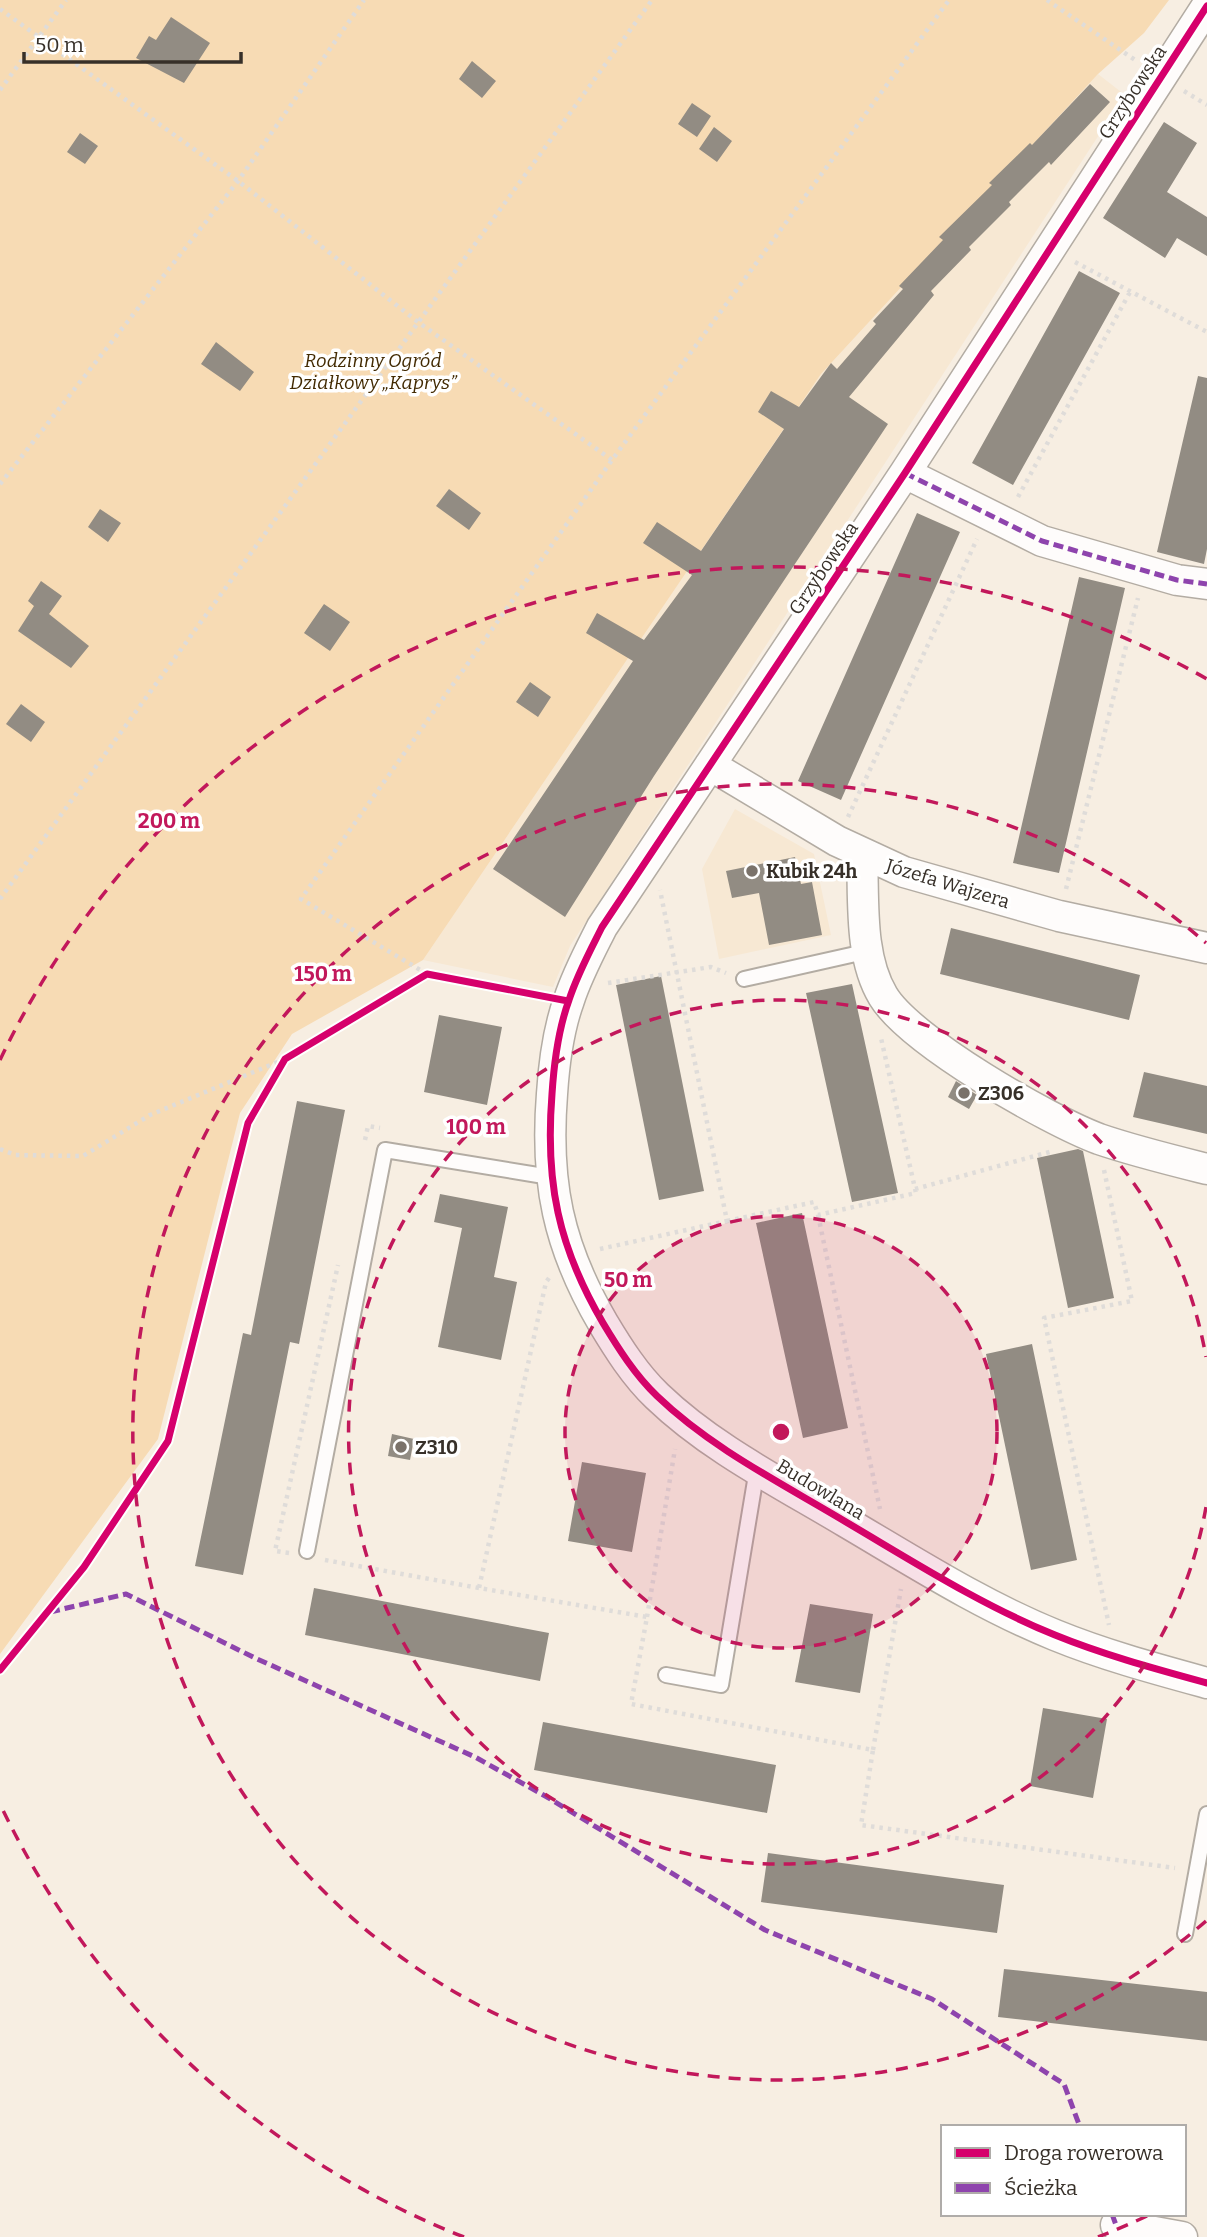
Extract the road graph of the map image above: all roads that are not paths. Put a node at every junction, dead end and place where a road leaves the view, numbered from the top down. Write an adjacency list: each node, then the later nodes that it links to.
1 (1207, 6): 2 (street, Grzybowska)
2 (905, 473): 3 (street); 4 (street, Grzybowska)
3 (1207, 584)
4 (710, 765): 5 (street, Józefa Wajzera); 10 (street, Grzybowska)
5 (850, 848): 6 (street, Józefa Wajzera); 7 (street)
6 (1207, 948)
7 (869, 951): 8 (lane); 9 (street)
8 (744, 979)
9 (1207, 1169)
10 (550, 1177): 11 (street, Budowlana); 12 (lane)
11 (757, 1469): 13 (lane); 14 (street, Budowlana)
12 (307, 1551)
13 (666, 1675)
14 (1207, 1683)
15 (1207, 1814): 16 (lane)
16 (1185, 1934)
17 (1116, 2225): 18 (street)
18 (1182, 2237)

